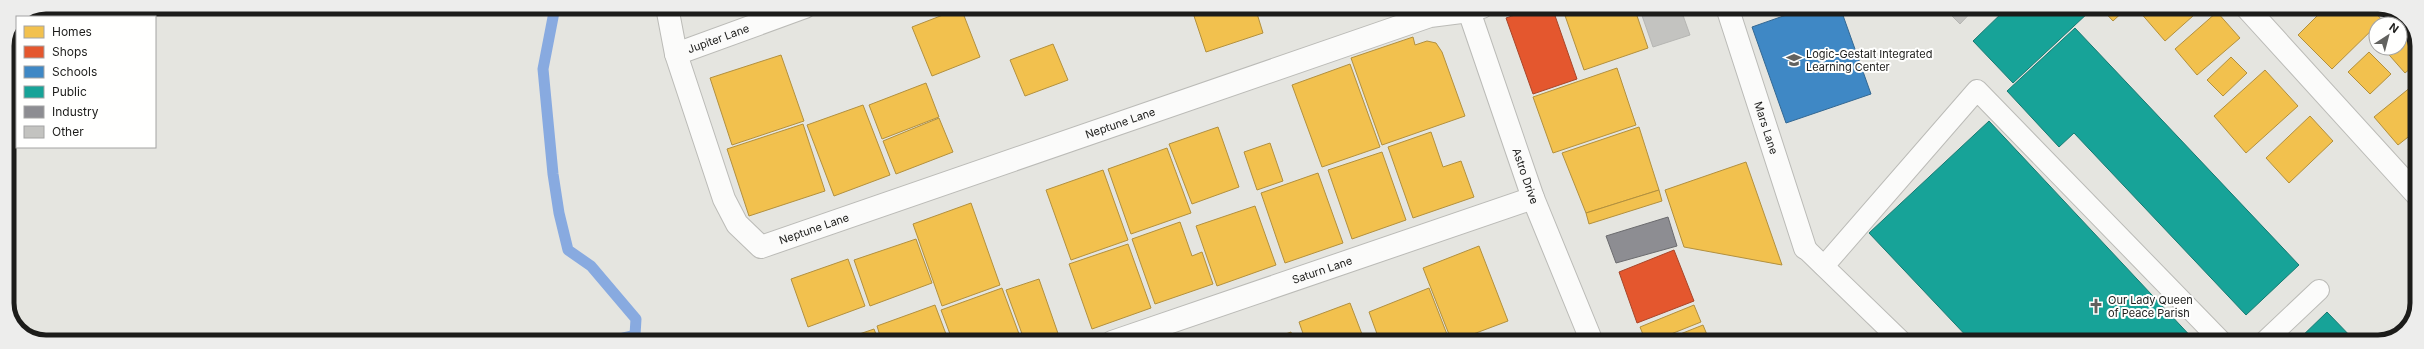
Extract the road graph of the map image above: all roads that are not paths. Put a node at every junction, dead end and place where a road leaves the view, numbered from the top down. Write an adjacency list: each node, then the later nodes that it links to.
1 (668, 14): 7 (street)
2 (786, 14): 7 (street, Jupiter Lane)
3 (1442, 14): 7 (street, Neptune Lane)
4 (1474, 14): 9 (street, Astro Drive)
5 (1729, 14): 10 (street, Mars Lane)
6 (2252, 14): 8 (street)
7 (676, 54)
8 (2410, 187)
9 (1533, 198): 13 (street, Saturn Lane); 14 (street, Astro Drive)
10 (1805, 248): 11 (lane)
11 (1824, 266): 15 (lane); 16 (lane)
12 (2319, 290): 17 (lane)
13 (1132, 335)
14 (1589, 335)
15 (1895, 335)
16 (2215, 335)
17 (2271, 335)

